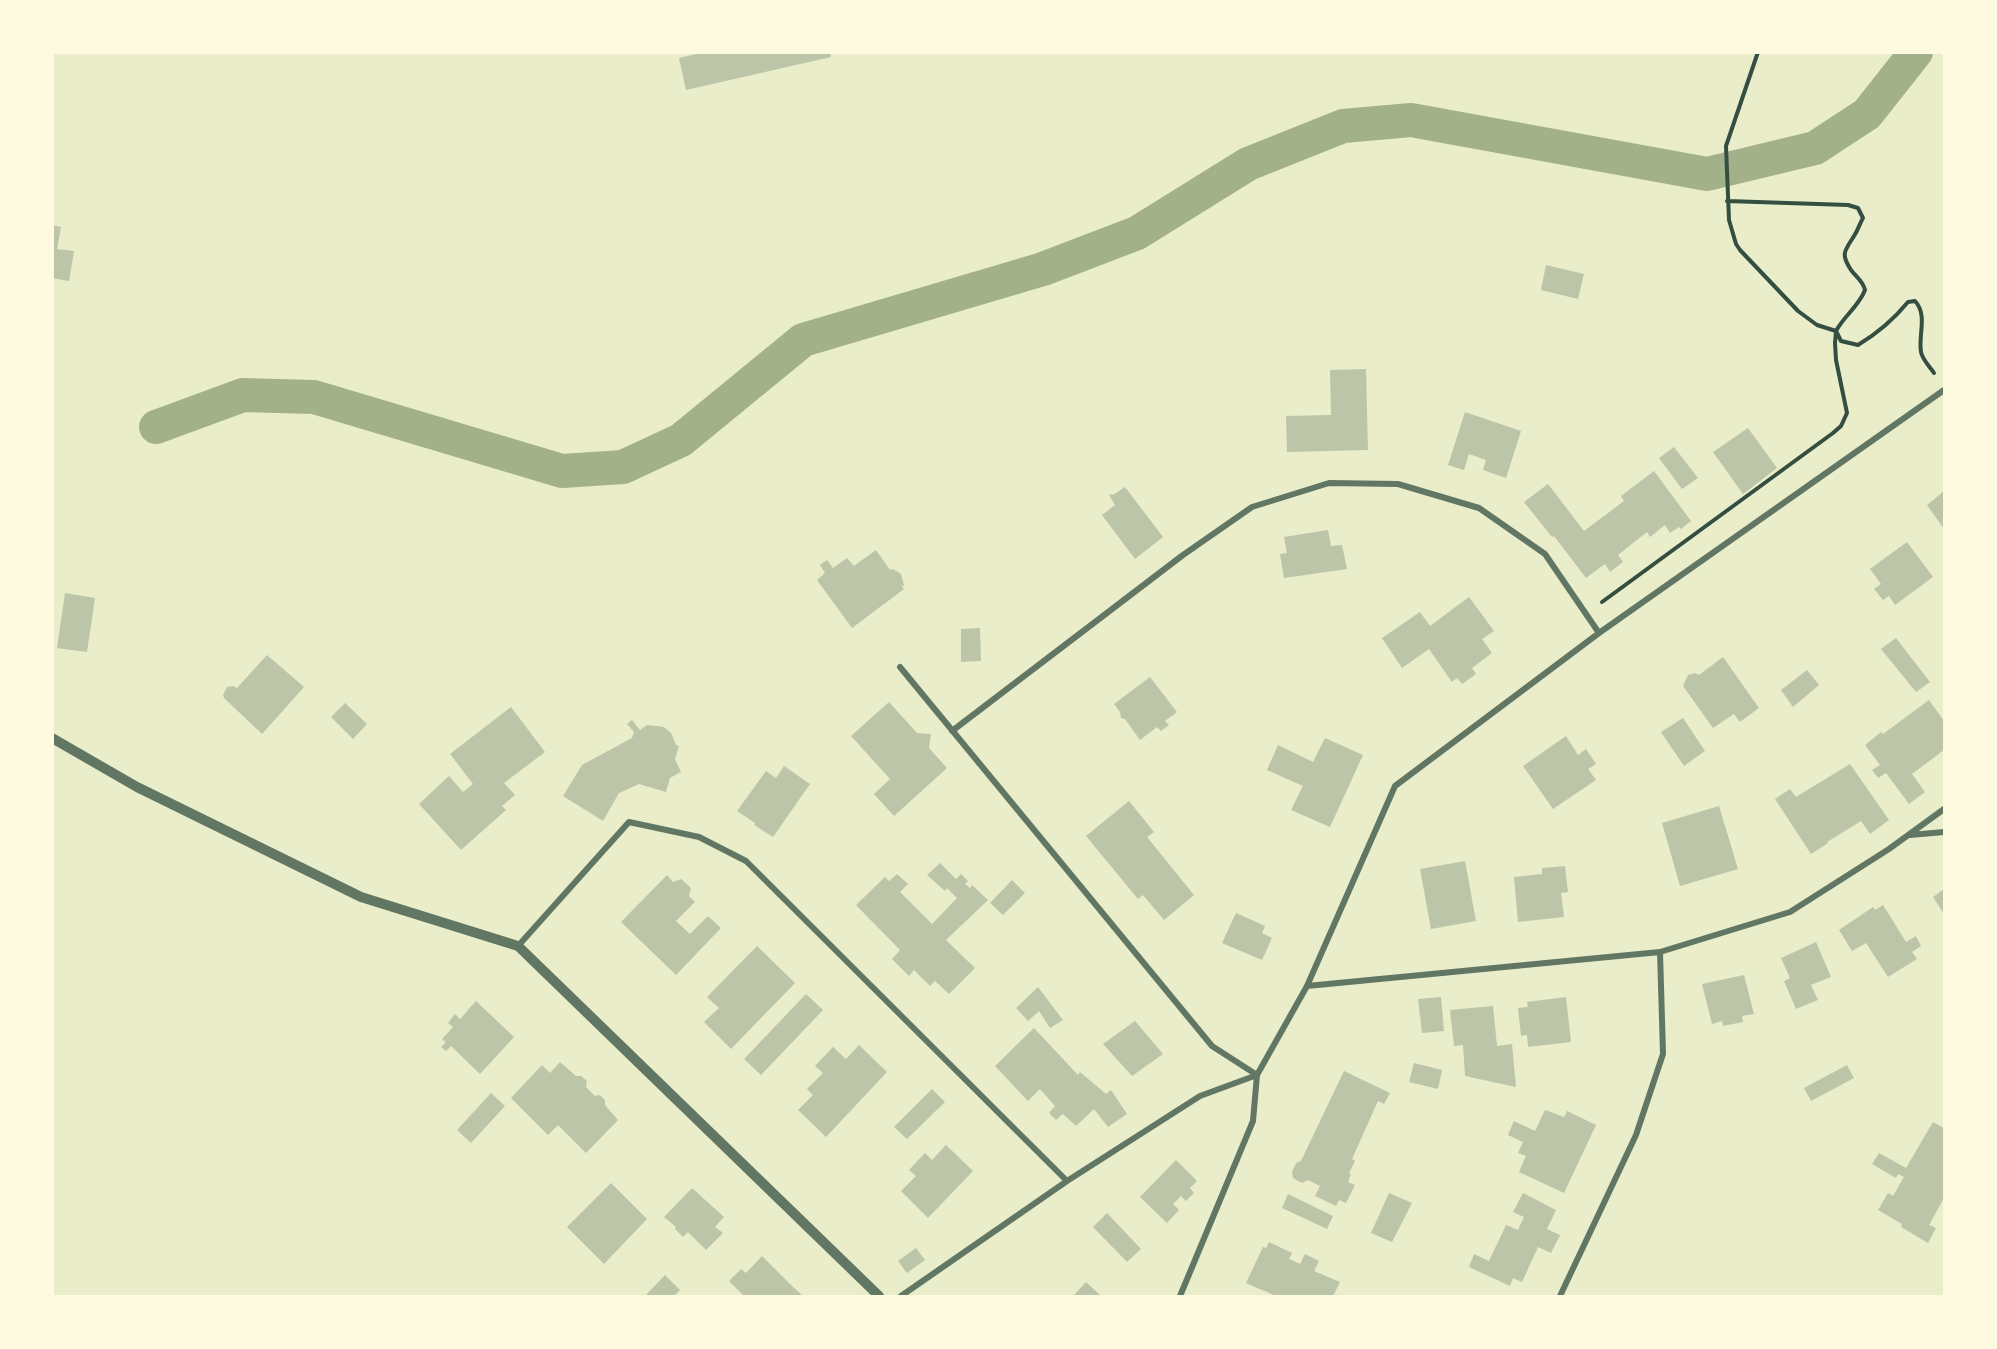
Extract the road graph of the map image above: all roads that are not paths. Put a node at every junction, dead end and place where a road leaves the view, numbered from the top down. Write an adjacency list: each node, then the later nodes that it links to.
1 (1944, 390): 2 (street)
2 (1599, 633): 4 (street); 11 (street)
3 (900, 667): 4 (street)
4 (952, 731): 12 (street)
5 (52, 738): 9 (street)
6 (1944, 809): 8 (street)
7 (1944, 832): 8 (street)
8 (1909, 836): 10 (street)
9 (518, 946): 13 (street); 14 (street)
10 (1660, 952): 11 (street); 17 (street)
11 (1307, 986): 12 (street)
12 (1257, 1075): 13 (street); 16 (street)
13 (1067, 1181): 15 (street)
14 (879, 1296)
15 (901, 1296)
16 (1180, 1296)
17 (1560, 1296)

